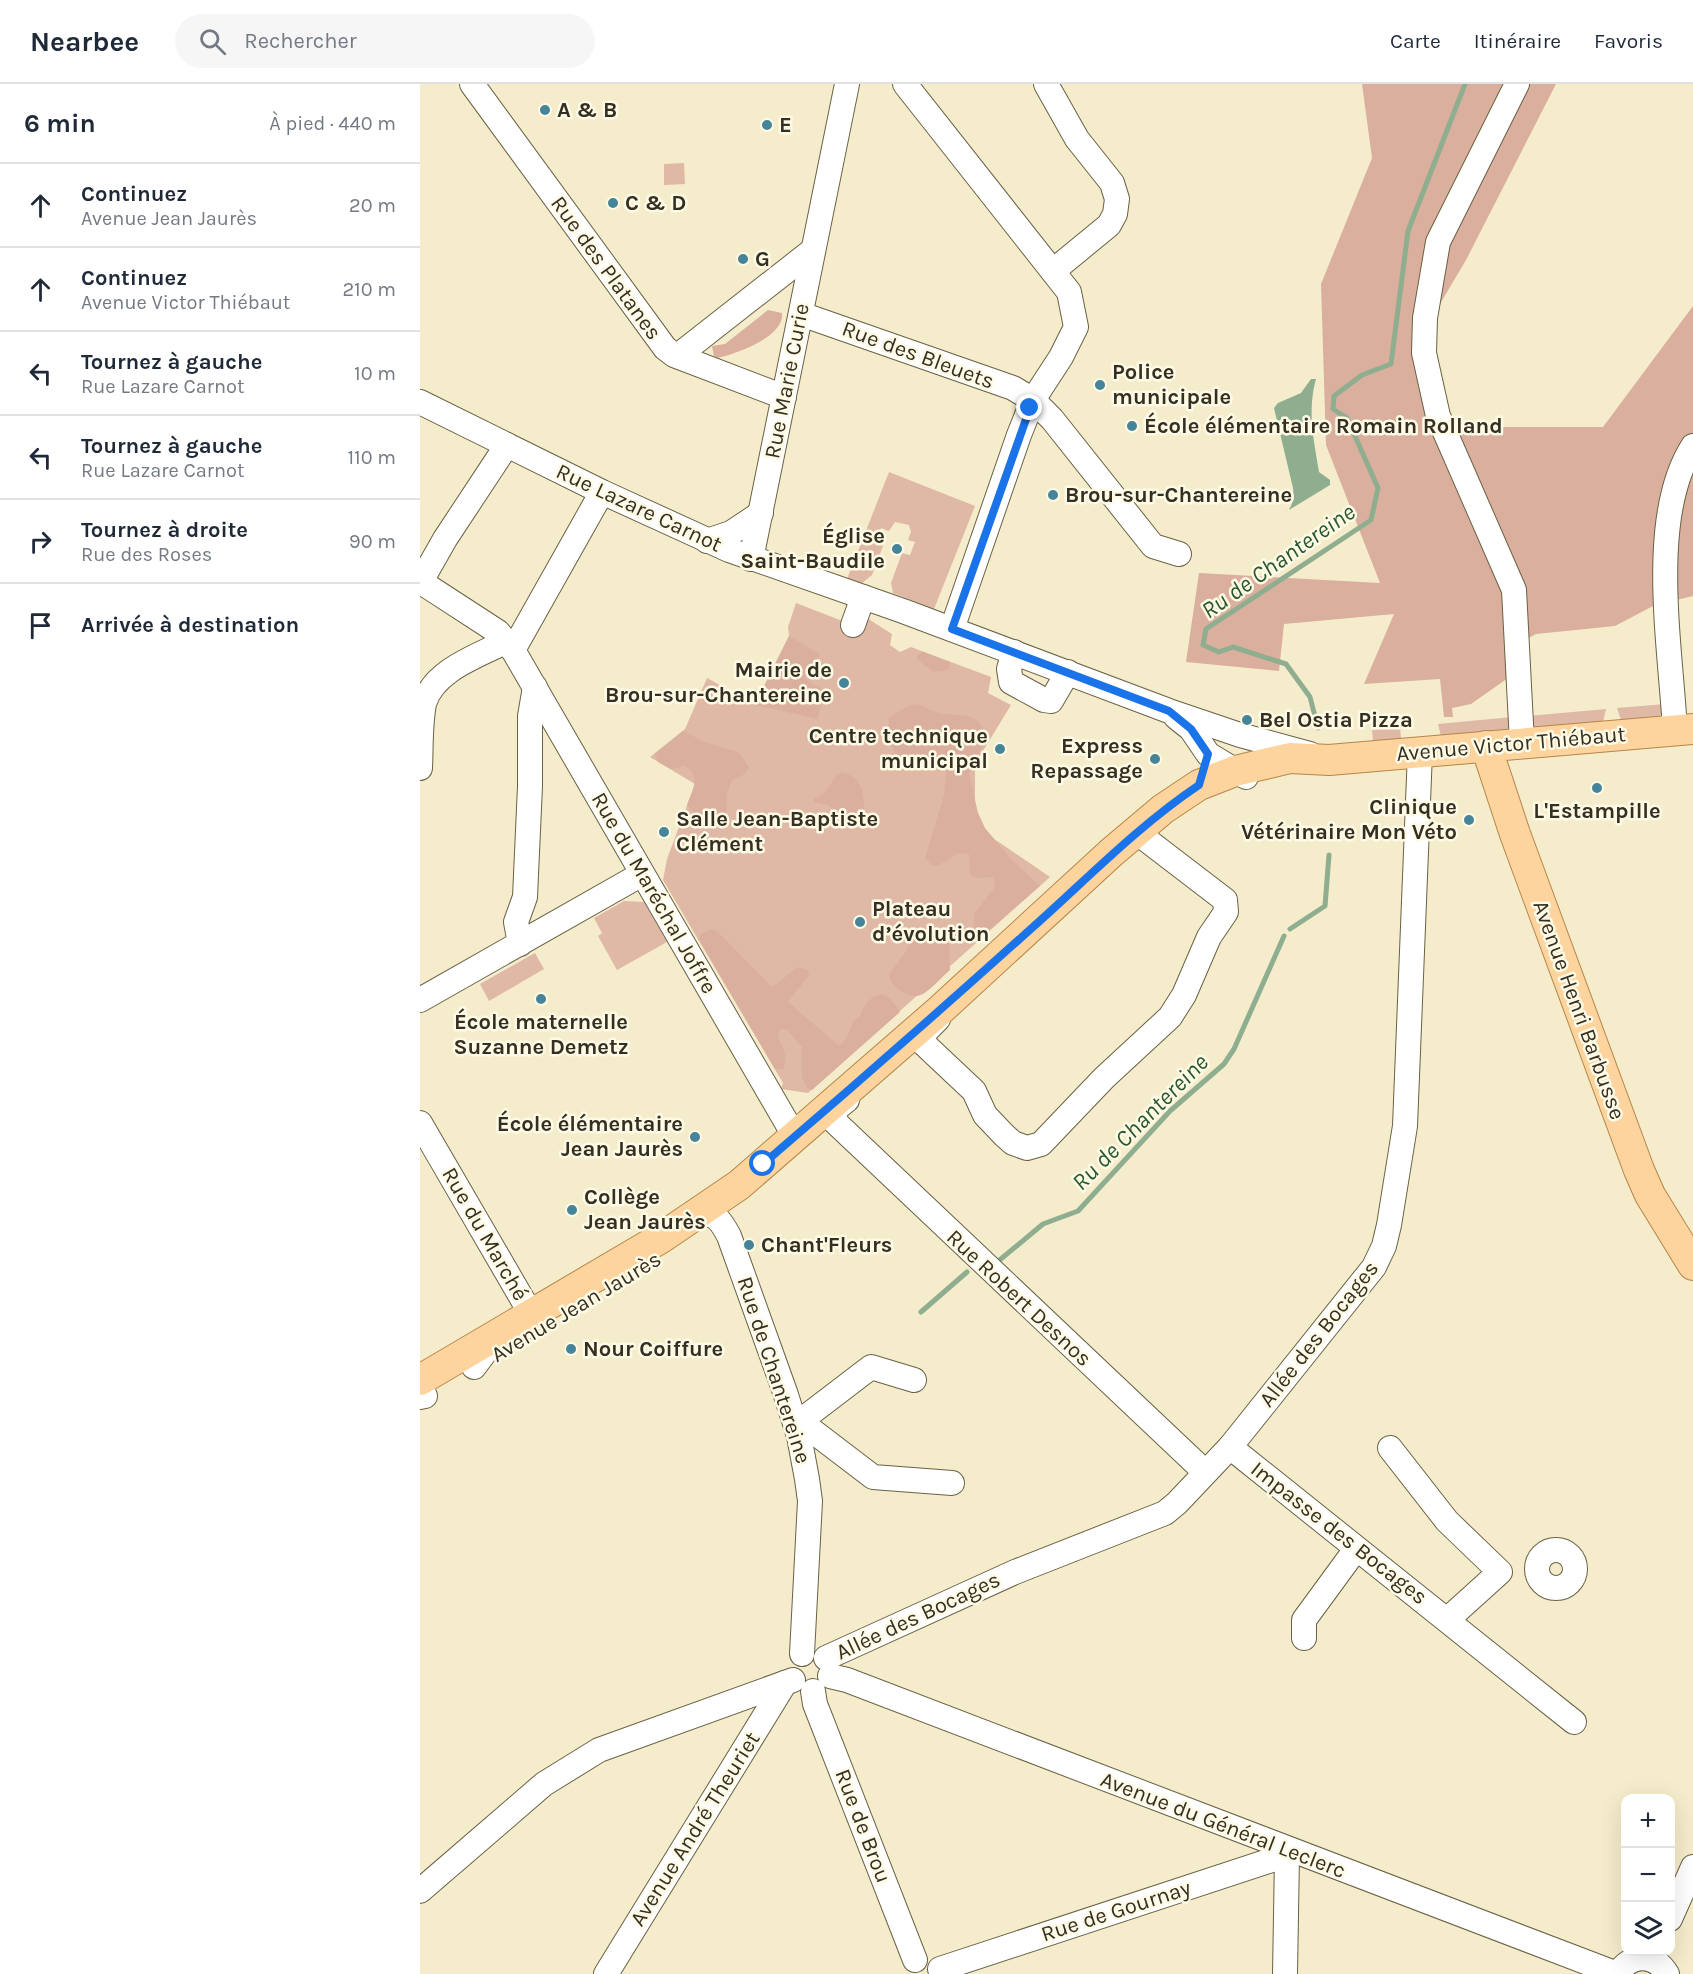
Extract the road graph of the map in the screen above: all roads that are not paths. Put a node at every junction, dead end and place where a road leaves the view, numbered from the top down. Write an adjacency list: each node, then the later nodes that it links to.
1 (471, 84): 10 (street, Rue des Platanes)
2 (847, 84): 6 (street, Rue Marie Curie)
3 (905, 84): 7 (street)
4 (1046, 84): 7 (street)
5 (1517, 84): 31 (street)
6 (813, 250): 8 (street, Rue Marie Curie); 9 (street, Rue Marie Curie)
7 (1053, 271): 11 (street)
8 (801, 314): 10 (street, Rue Marie Curie); 11 (street, Rue des Bleuets)
9 (684, 351)
10 (784, 397): 16 (street, Rue Marie Curie)
11 (1034, 400): 18 (street, Rue des Bleuets); 23 (street)
12 (420, 402): 13 (street, Rue Lazare Carnot)
13 (507, 445): 15 (street, Rue Lazare Carnot); 20 (street)
14 (1693, 446): 29 (street)
15 (602, 492): 17 (street, Rue Lazare Carnot); 24 (street)
16 (761, 513): 17 (street); 19 (street, Rue Marie Curie)
17 (707, 541): 19 (street, Rue Lazare Carnot)
18 (1179, 554)
19 (751, 559): 21 (street, Rue Lazare Carnot)
20 (420, 582): 24 (street, Rue du Maréchal Joffre)
21 (863, 597): 22 (street); 23 (street, Rue Lazare Carnot)
22 (854, 625)
23 (952, 629): 25 (street, Rue Lazare Carnot)
24 (503, 647): 27 (street, Rue du Maréchal Joffre); 36 (street)
25 (1014, 652): 26 (street, Rue Lazare Carnot); 26 (street)
26 (1068, 672): 28 (street, Rue Lazare Carnot)
27 (535, 687): 40 (street, Rue du Maréchal Joffre); 41 (street)
28 (1169, 711): 30 (street, Rue Lazare Carnot); 34 (street, Rue Lazare Carnot)
29 (1684, 730): 31 (main road, Avenue Victor Thiébaut)
30 (1240, 735): 35 (street, Rue Lazare Carnot); 37 (street)
31 (1522, 743): 32 (main road, Avenue Victor Thiébaut)
32 (1486, 746): 33 (main road, Avenue Victor Thiébaut); 50 (main road, Avenue Henri Barbusse)
33 (1420, 752): 35 (main road, Avenue Victor Thiébaut); 56 (street, Allée des Bocages)
34 (1208, 754): 37 (street, Rue Lazare Carnot); 38 (street)
35 (1329, 760): 37 (main road, Avenue Victor Thiébaut)
36 (420, 768)
37 (1244, 776): 38 (main road, Avenue Victor Thiébaut); 39 (main road, Avenue Victor Thiébaut)
38 (1199, 785): 39 (main road, Avenue Victor Thiébaut)
39 (1152, 841): 43 (main road, Avenue Victor Thiébaut); 44 (main road, Avenue Victor Thiébaut); 44 (street)
40 (642, 874): 41 (street); 48 (street, Rue du Maréchal Joffre)
41 (520, 944): 42 (street)
42 (420, 1000)
43 (939, 1011): 44 (street); 45 (main road, Avenue Victor Thiébaut)
44 (931, 1050): 46 (main road, Avenue Victor Thiébaut)
45 (848, 1090): 46 (street); 48 (main road, Avenue Victor Thiébaut)
46 (834, 1121): 49 (main road, Avenue Jean Jaurès); 58 (street, Rue Robert Desnos)
47 (420, 1123): 51 (street, Rue du Marché)
48 (795, 1137): 49 (main road, Avenue Jean Jaurès)
49 (710, 1216): 51 (main road, Avenue Jean Jaurès); 52 (main road, Avenue Jean Jaurès); 55 (street, Rue de Chantereine)
50 (1693, 1265)
51 (531, 1314): 52 (street); 54 (main road, Avenue Jean Jaurès)
52 (474, 1367): 54 (main road, Avenue Jean Jaurès)
53 (914, 1380): 55 (street)
54 (421, 1393)
55 (796, 1419): 59 (street); 65 (street, Rue de Chantereine)
56 (1230, 1447): 58 (street, Allée des Bocages); 60 (street, Impasse des Bocages)
57 (1390, 1448): 62 (street)
58 (1205, 1472): 65 (street, Allée des Bocages)
59 (952, 1483)
60 (1356, 1549): 63 (street, Impasse des Bocages); 64 (street)
61 (1536, 1570): 62 (street)
62 (1500, 1572): 63 (street, Impasse des Bocages)
63 (1448, 1619): 66 (street, Impasse des Bocages)
64 (1304, 1638)
65 (808, 1674): 67 (street, Avenue du Général Leclerc); 69 (street, Allée des Bocages); 72 (street, Rue de Brou); 74 (street, Avenue André Theuriet)
66 (1574, 1722)
67 (1288, 1852): 73 (street, Rue de Gournay); 75 (street); 76 (street, Avenue du Général Leclerc)
68 (1693, 1867): 70 (street)
69 (420, 1891)
70 (1675, 1910)
71 (1659, 1962): 76 (street)
72 (910, 1967): 73 (street)
73 (940, 1972)
74 (606, 1974)
75 (1285, 1974)
76 (1618, 1974)

